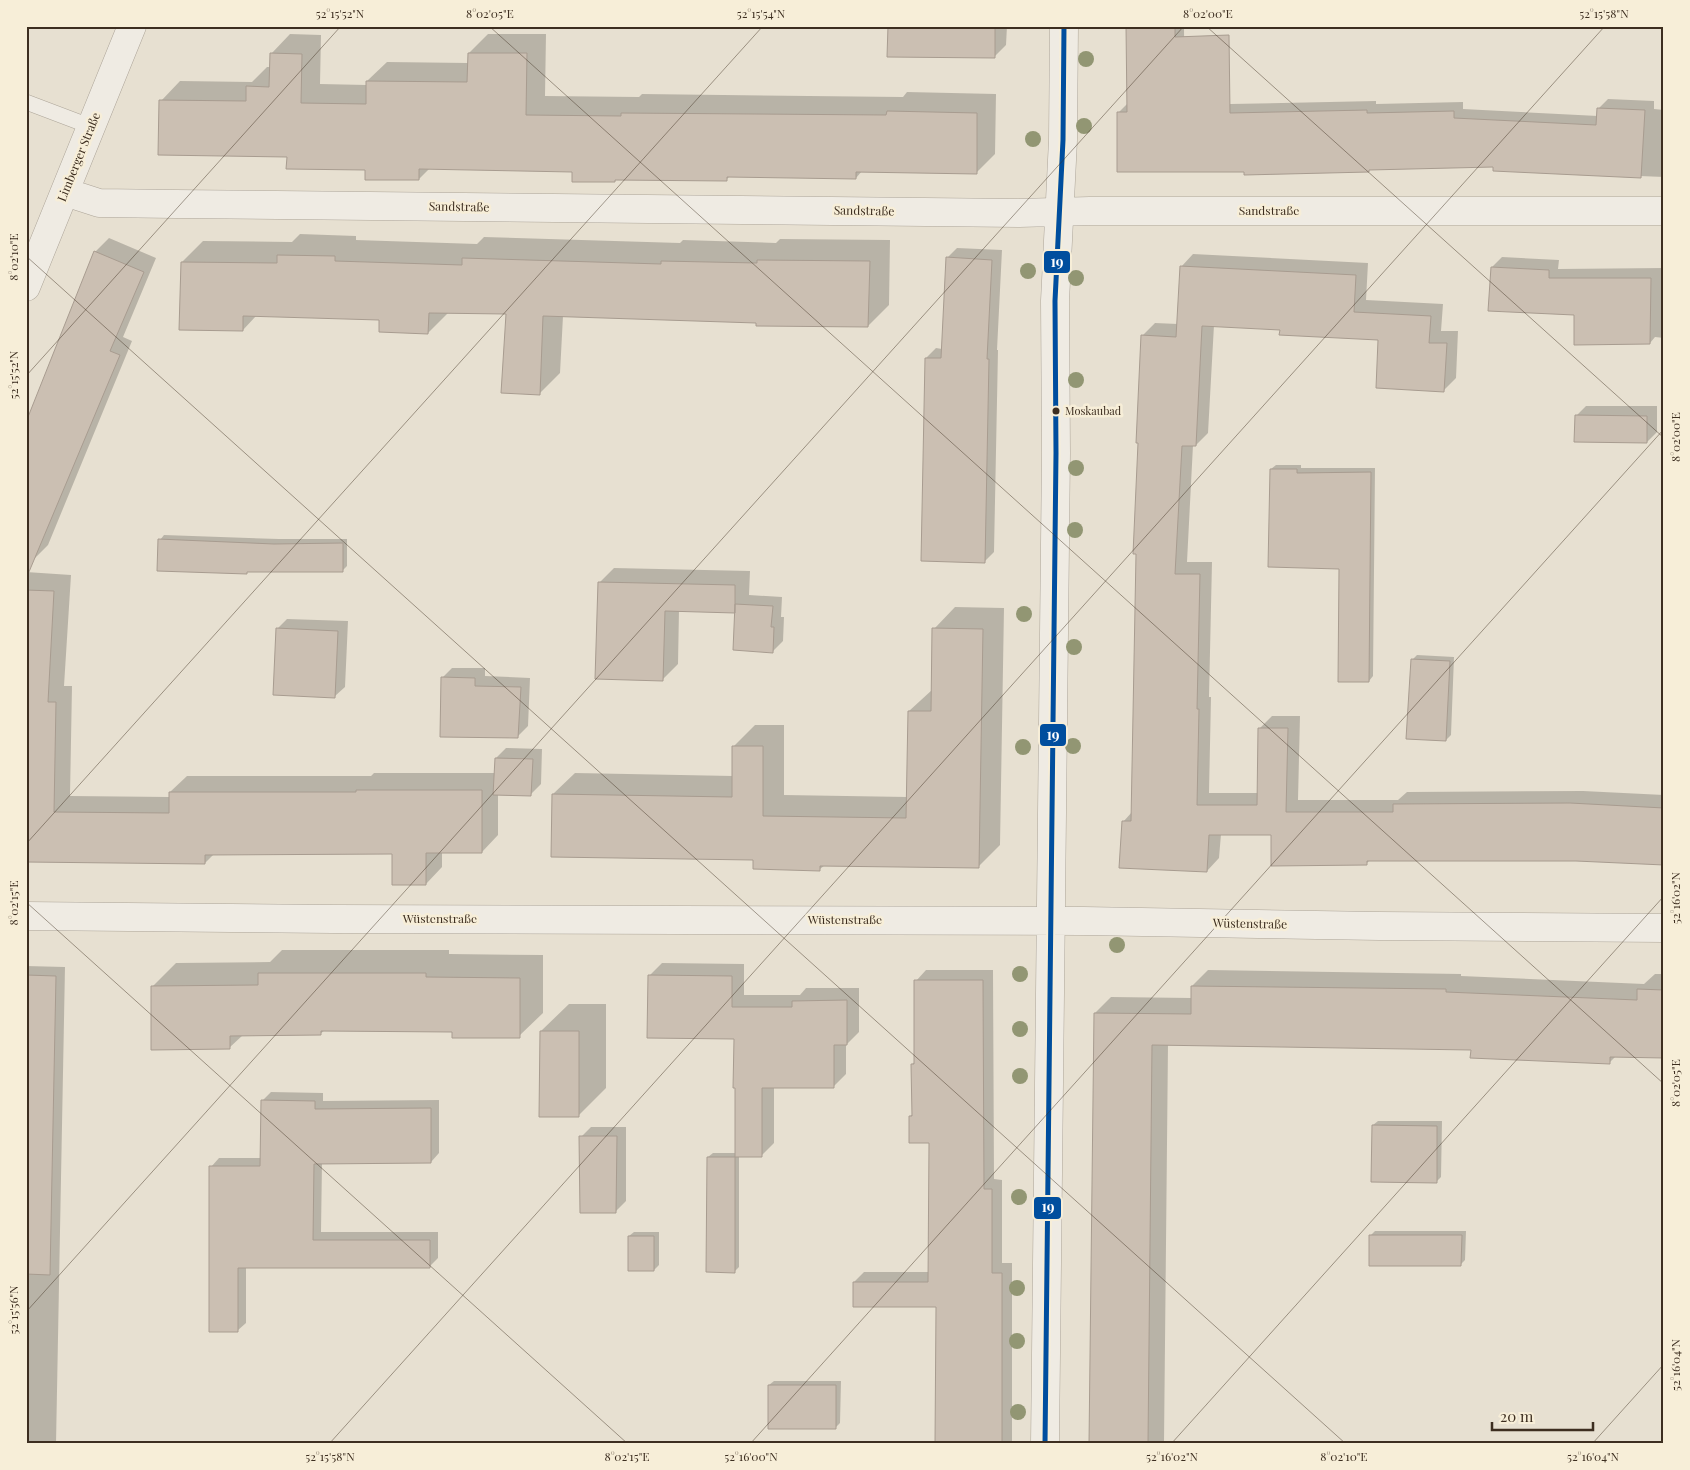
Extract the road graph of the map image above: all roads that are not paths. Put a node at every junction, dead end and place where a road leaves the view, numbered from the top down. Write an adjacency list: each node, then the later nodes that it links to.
1 (132, 26): 4 (street, Limberger Straße)
2 (1064, 26): 7 (street)
3 (26, 102): 4 (lane)
4 (92, 127): 5 (street, Limberger Straße)
5 (65, 192): 7 (street, Sandstraße); 8 (street, Limberger Straße)
6 (1664, 211): 7 (street, Sandstraße)
7 (1059, 212): 10 (street)
8 (26, 287)
9 (26, 916): 10 (street, Wüstenstraße)
10 (1051, 921): 11 (street, Wüstenstraße); 12 (street)
11 (1664, 928)
12 (1045, 1444)

